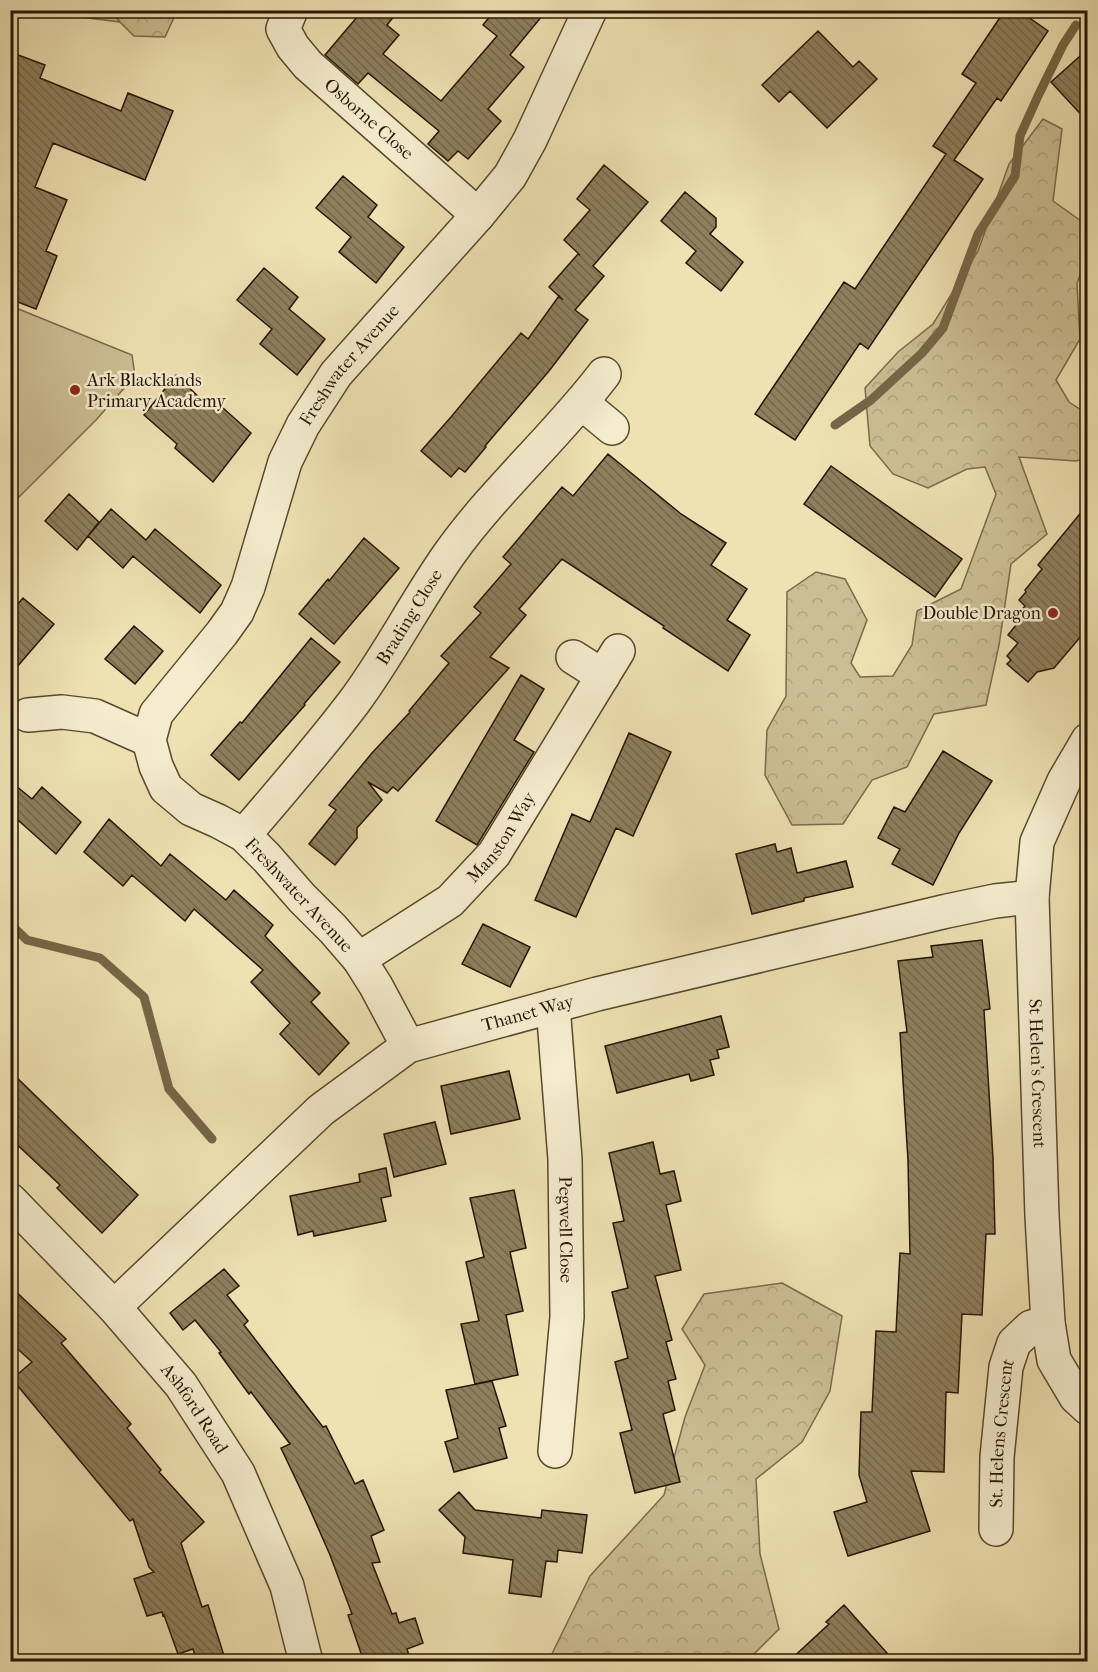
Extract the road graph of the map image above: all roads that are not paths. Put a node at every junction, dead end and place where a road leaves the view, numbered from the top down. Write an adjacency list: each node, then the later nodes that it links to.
1 (291, 10): 3 (street, Osborne Close)
2 (590, 10): 3 (street, Freshwater Avenue)
3 (478, 215): 9 (street, Freshwater Avenue)
4 (604, 374): 5 (street, Brading Close)
5 (582, 403): 6 (street); 11 (street, Brading Close)
6 (612, 428)
7 (573, 657): 13 (street, Manston Way)
8 (28, 715): 9 (street)
9 (149, 740): 11 (street, Freshwater Avenue)
10 (1088, 740): 12 (street, St Helen's Crescent)
11 (244, 835): 13 (street, Freshwater Avenue)
12 (1032, 897): 14 (street, Thanet Way); 18 (street, St Helen's Crescent)
13 (358, 959): 15 (street, Freshwater Avenue)
14 (553, 1006): 15 (street, Thanet Way); 20 (street, Pegwell Close)
15 (408, 1046): 17 (street, Thanet Way)
16 (10, 1200): 17 (street, Ashford Road)
17 (114, 1307): 22 (street, Ashford Road)
18 (1048, 1323): 19 (street, St Helen's Crescent); 21 (street, St. Helens Crescent)
19 (1088, 1408)
20 (555, 1451)
21 (996, 1529)
22 (306, 1662)

